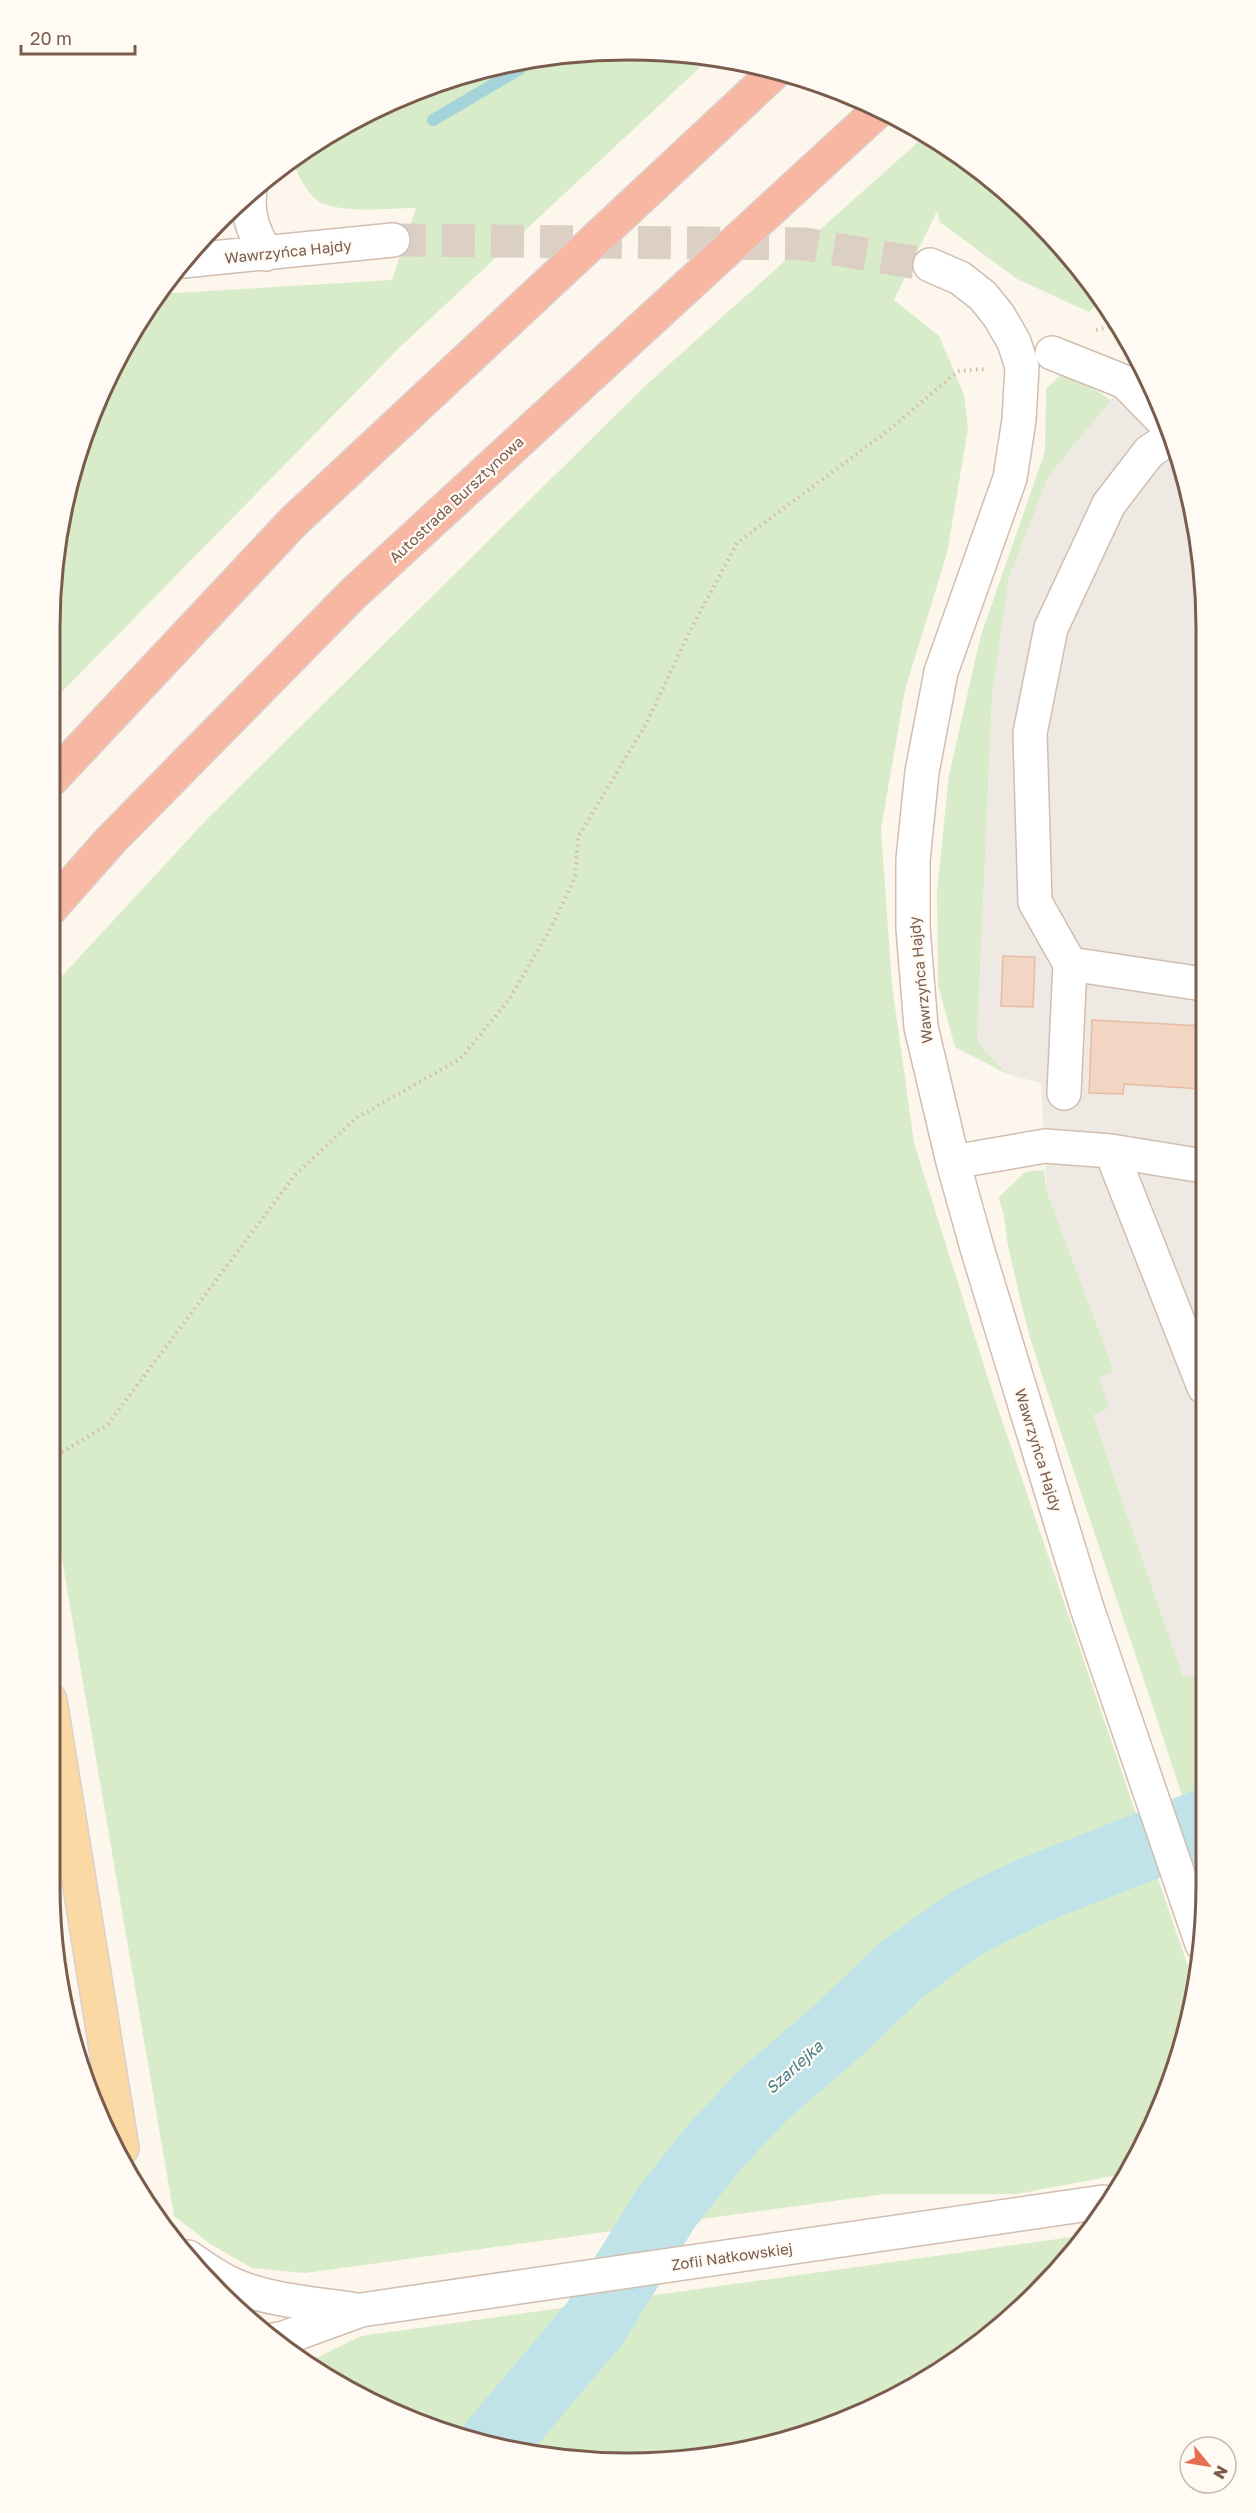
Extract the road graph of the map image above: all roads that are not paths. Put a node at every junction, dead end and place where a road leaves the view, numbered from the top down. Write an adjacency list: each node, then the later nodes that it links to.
1 (769, 78): 11 (highway)
2 (872, 116): 12 (highway, Autostrada Bursztynowa)
3 (249, 204): 5 (street)
4 (393, 240): 5 (street, Wawrzyńca Hajdy)
5 (266, 254): 6 (street, Wawrzyńca Hajdy)
6 (195, 260)
7 (930, 265): 17 (street, Wawrzyńca Hajdy)
8 (1052, 353): 9 (street)
9 (1153, 410)
10 (1165, 441): 13 (street)
11 (61, 768)
12 (60, 898)
13 (1070, 964): 14 (street); 15 (street)
14 (1196, 983)
15 (1064, 1093)
16 (1111, 1151): 17 (street); 18 (street); 19 (street)
17 (952, 1162): 21 (street, Wawrzyńca Hajdy)
18 (1196, 1165)
19 (1196, 1367)
20 (60, 1762): 22 (main road)
21 (1195, 1924)
22 (121, 2139)
23 (1099, 2203): 27 (street, Zofii Nałkowskiej)
24 (215, 2275): 25 (street, Zofii Nałkowskiej)
25 (282, 2298): 26 (street, Zofii Nałkowskiej); 27 (street, Zofii Nałkowskiej)
26 (243, 2303)
27 (361, 2310): 28 (street, Zofii Nałkowskiej)
28 (285, 2338)

